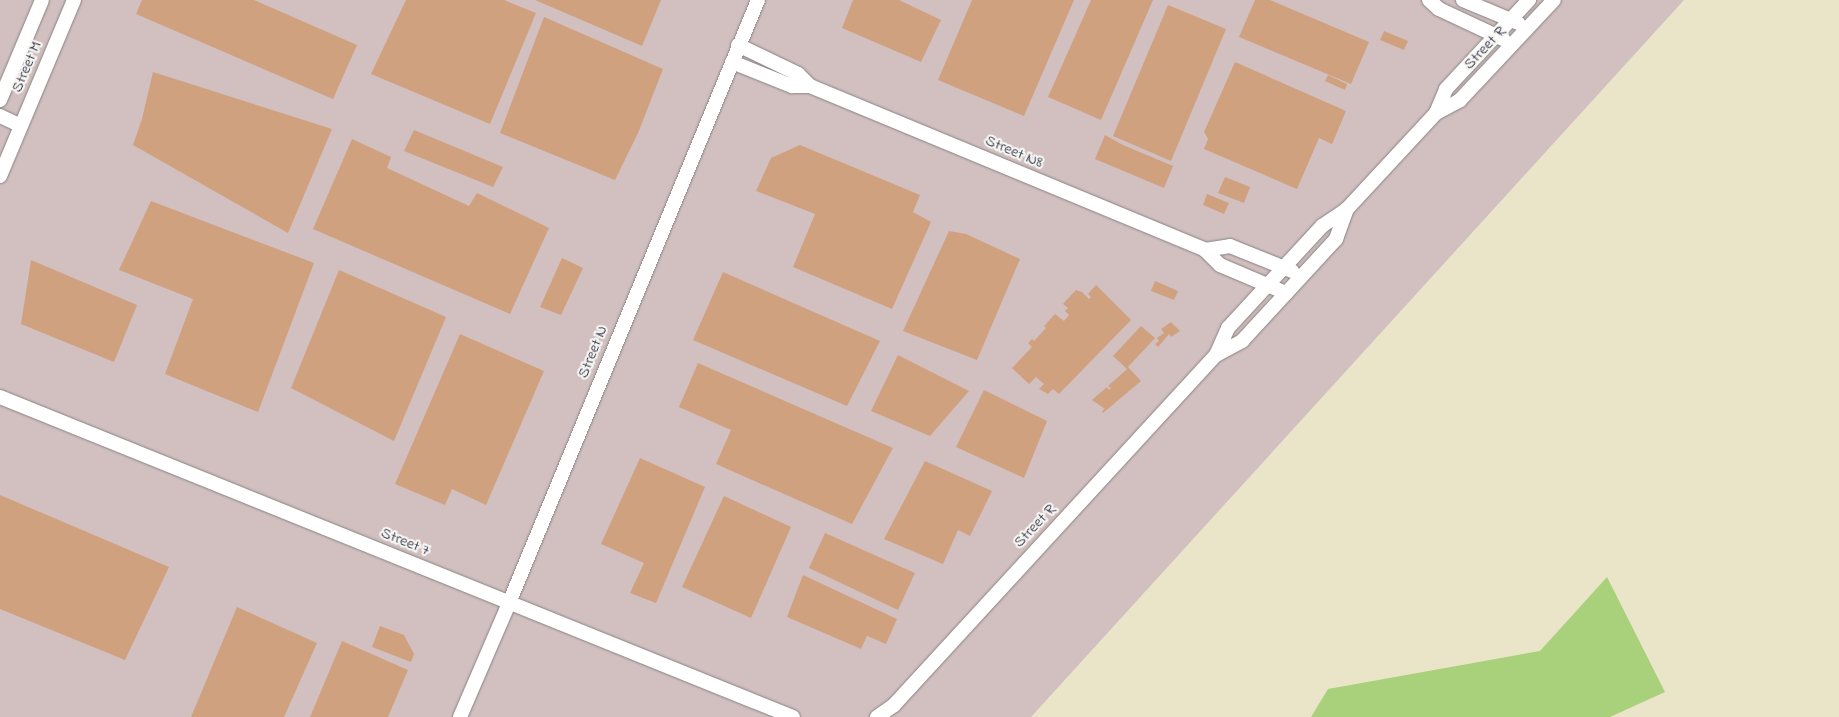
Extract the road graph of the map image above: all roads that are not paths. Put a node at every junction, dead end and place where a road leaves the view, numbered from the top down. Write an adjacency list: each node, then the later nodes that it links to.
1 (42, 0): 15 (street, Street M)
2 (74, 0): 18 (street, Street M)
3 (758, 0): 12 (street, Street N)
4 (1429, 0): 10 (street)
5 (1463, 0): 8 (street)
6 (1529, 0): 8 (street, Street R)
7 (1554, 0): 9 (street, Street R)
8 (1510, 20): 9 (street); 10 (street, Street R)
9 (1528, 28): 11 (street, Street R)
10 (1496, 36): 11 (street); 16 (street, Street R)
11 (1514, 44): 16 (street, Street R)
12 (738, 45): 13 (street, Street N); 14 (street, Street N8)
13 (732, 62): 14 (street, Street N8); 28 (street, Street N)
14 (810, 86): 21 (street, Street N8)
15 (0, 100)
16 (1436, 113): 20 (street, Street R)
17 (0, 116): 18 (street)
18 (21, 126): 19 (street, Street M)
19 (0, 176)
20 (1348, 209): 22 (street, Street R); 23 (street, Street R)
21 (1205, 250): 22 (street); 24 (street, Street N8)
22 (1284, 268): 23 (street); 24 (street, Street R)
23 (1302, 276): 25 (street, Street R)
24 (1267, 286): 25 (street, Street N8); 26 (street, Street R)
25 (1286, 293): 26 (street, Street R)
26 (1216, 355): 31 (street, Street R)
27 (1, 396): 28 (street, Street 7)
28 (509, 603): 29 (street, Street N); 30 (street, Street 7)
29 (460, 717)
30 (793, 717)
31 (877, 717)

